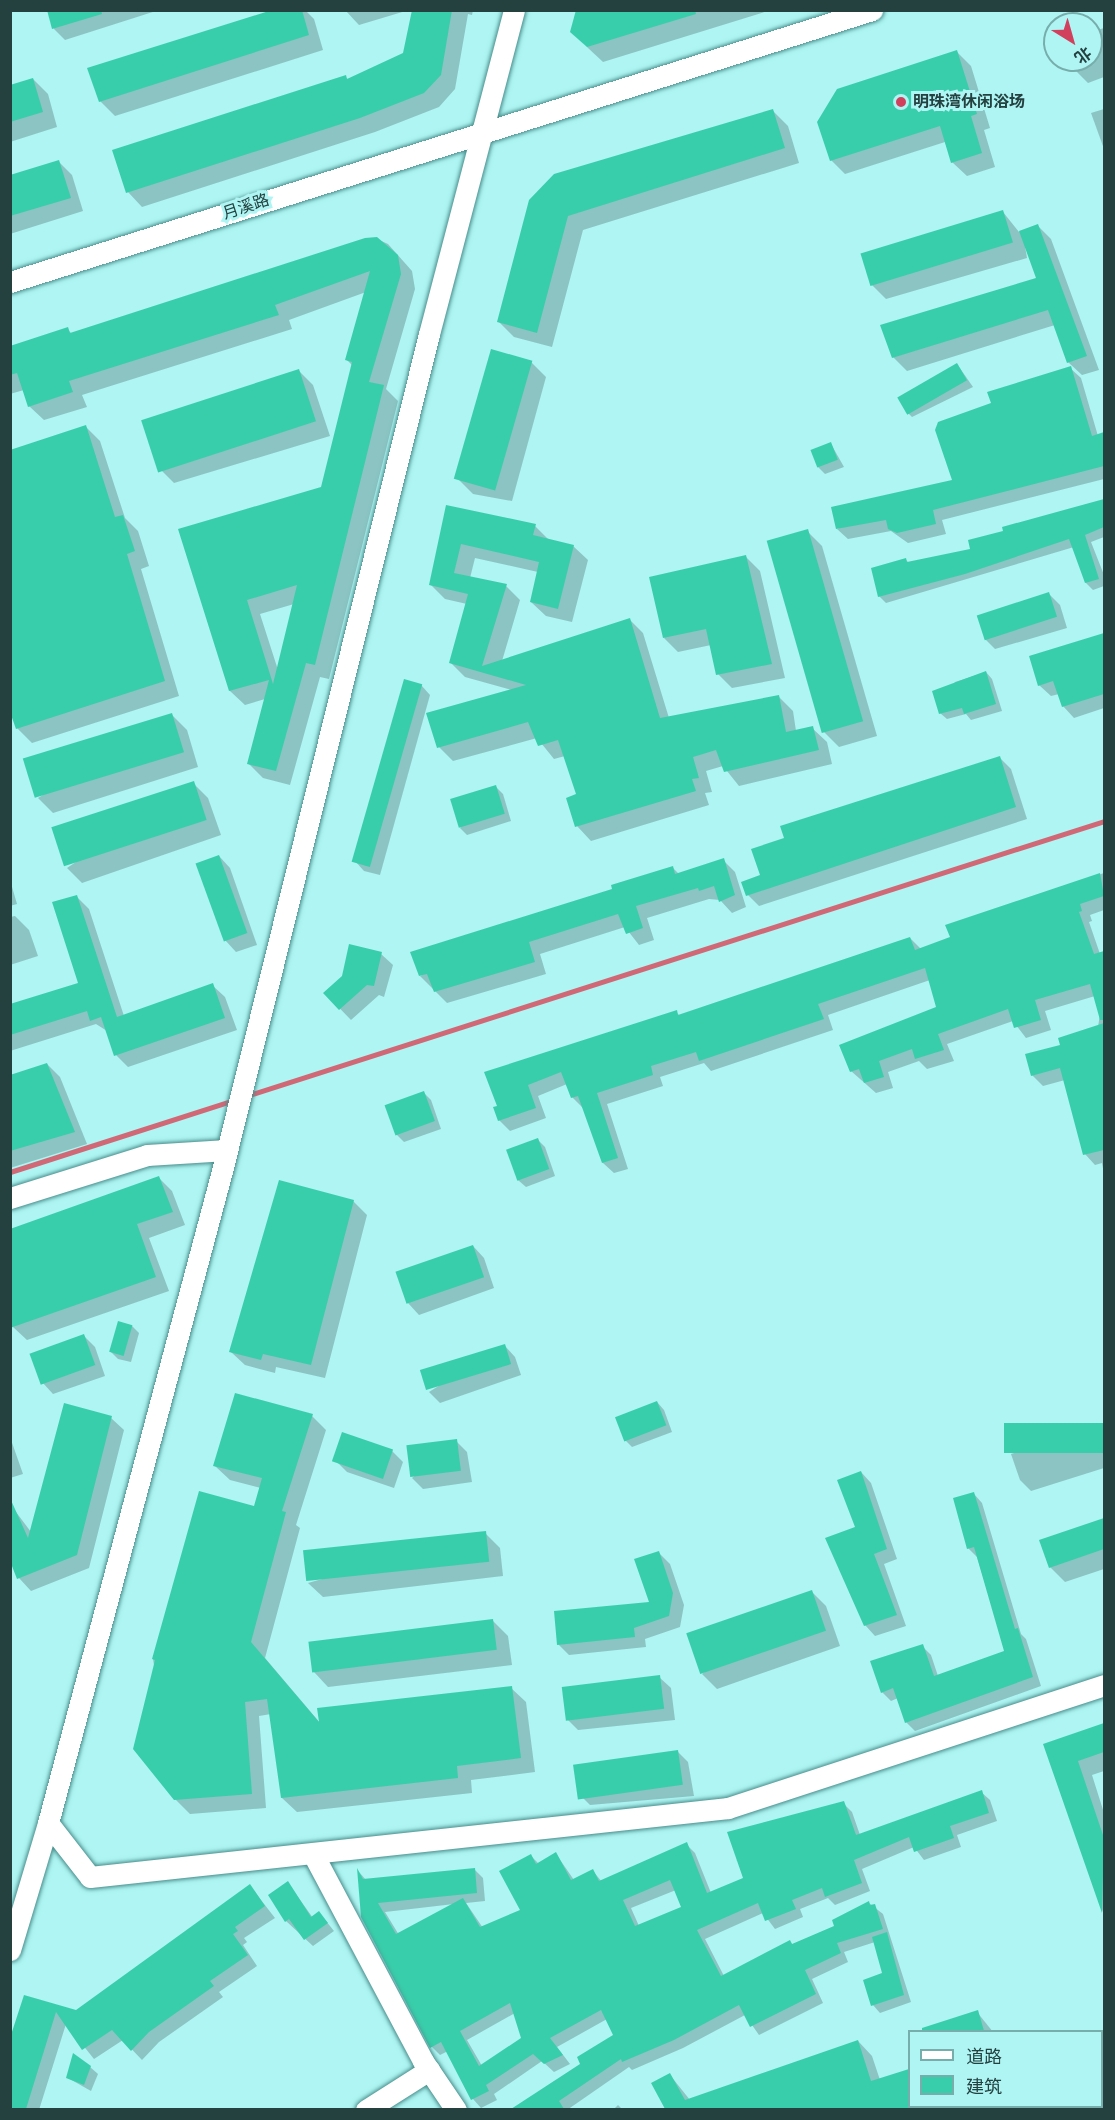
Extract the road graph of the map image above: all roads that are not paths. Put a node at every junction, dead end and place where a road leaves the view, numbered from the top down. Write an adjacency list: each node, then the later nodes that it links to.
1 (514, 10): 3 (street)
2 (872, 10): 3 (street, 月溪路)
3 (482, 133): 4 (street, 月溪路); 5 (street)
4 (10, 282)
5 (227, 1150): 6 (street); 8 (street)
6 (10, 1198)
7 (1104, 1685): 9 (street)
8 (48, 1824): 9 (street); 10 (street)
9 (314, 1854): 11 (street)
10 (10, 1950)
11 (429, 2070): 12 (street); 13 (street)
12 (366, 2109)
13 (456, 2109)

